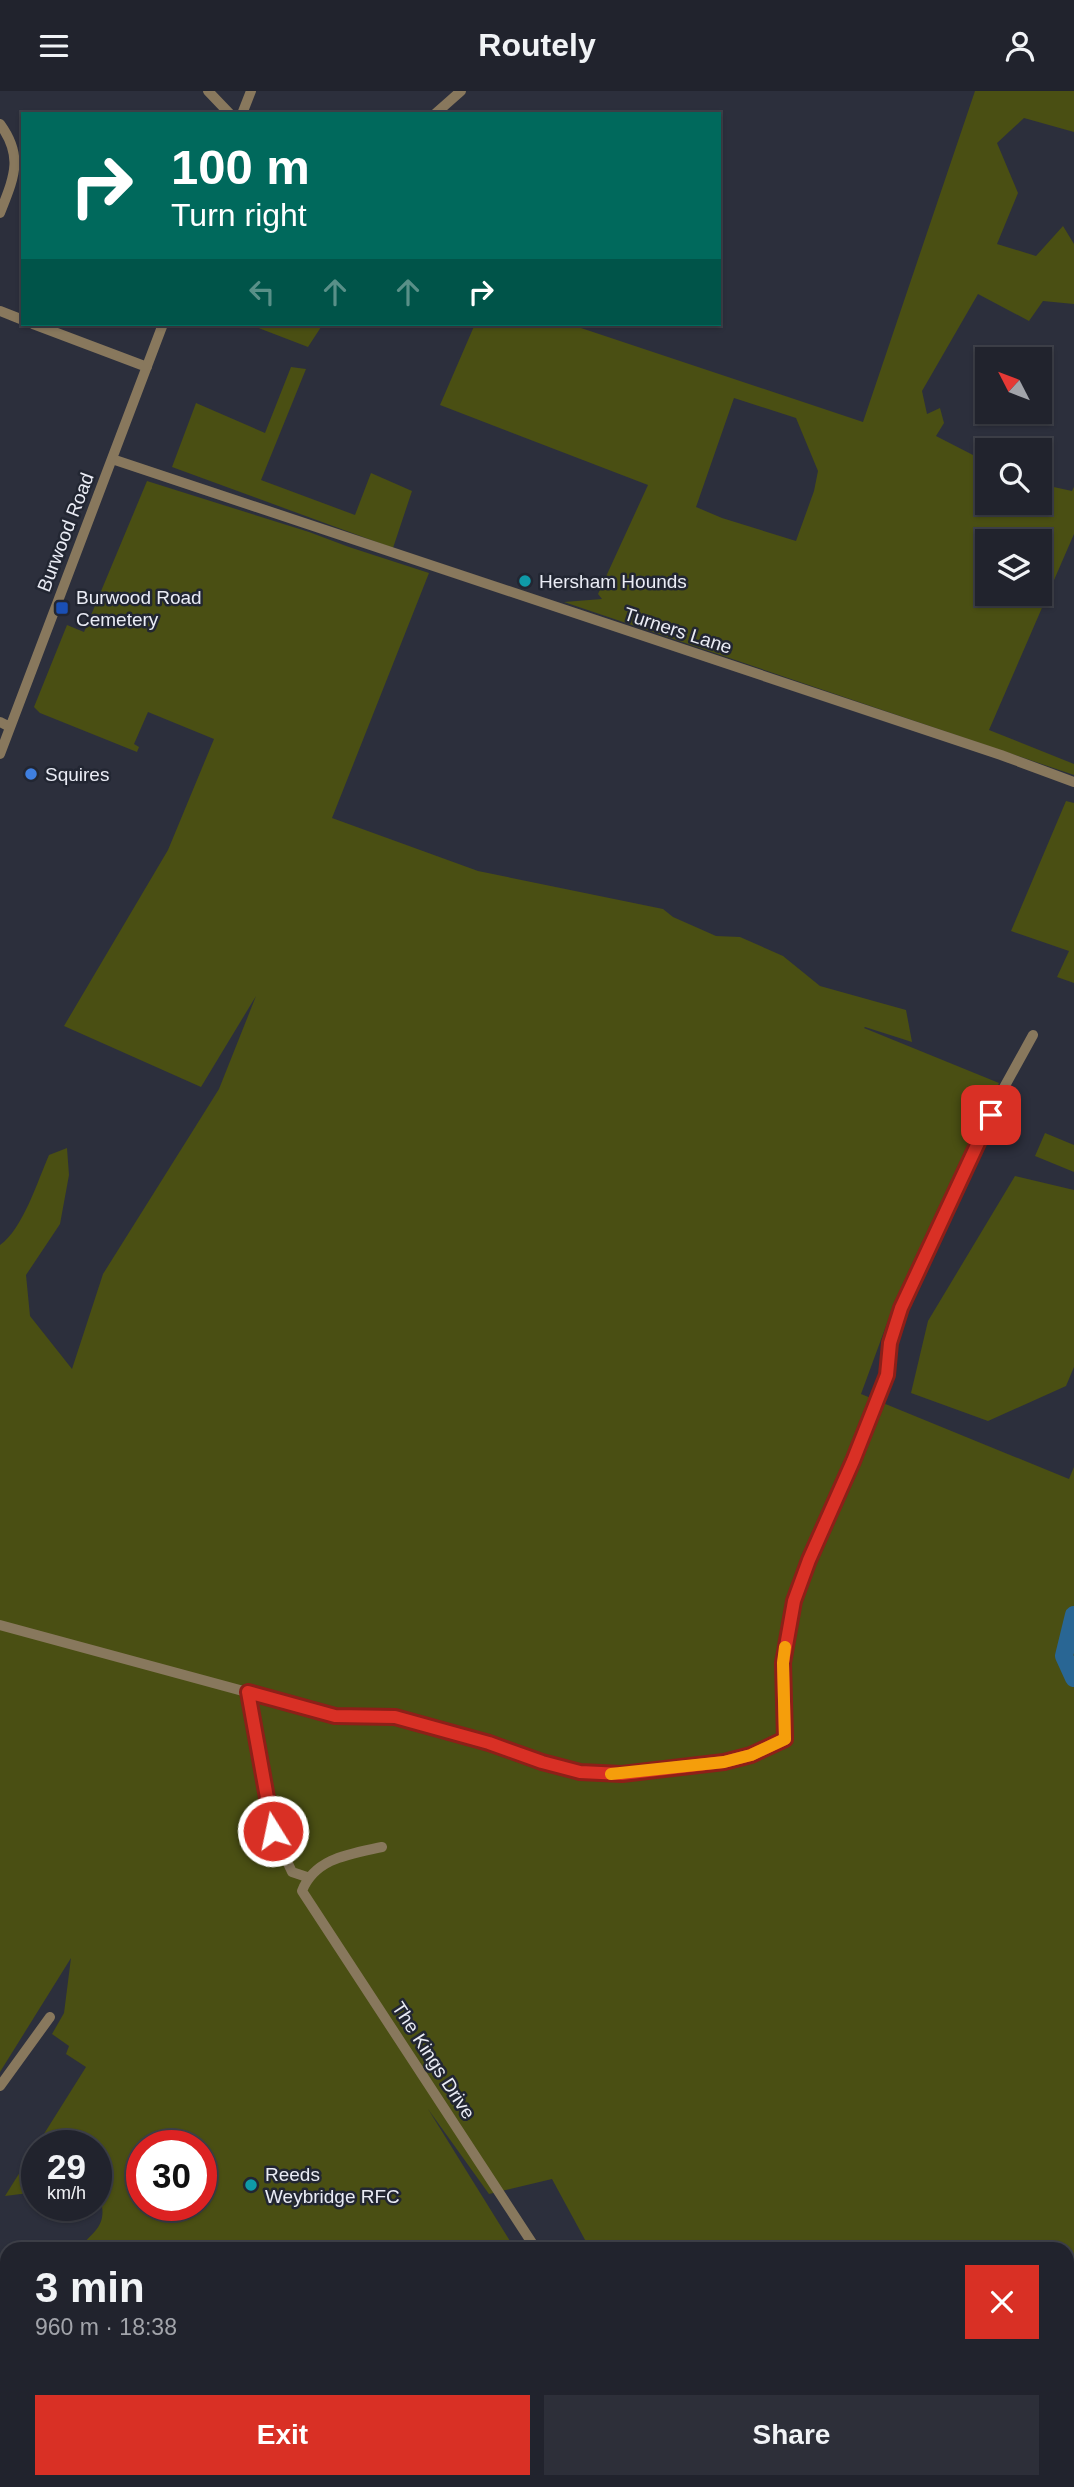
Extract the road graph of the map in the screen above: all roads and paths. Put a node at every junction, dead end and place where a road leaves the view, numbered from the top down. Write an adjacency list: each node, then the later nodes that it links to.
1 (208, 91): 4 (street)
2 (251, 91): 5 (street)
3 (461, 91): 6 (street)
4 (228, 112)
5 (243, 112)
6 (437, 112)
7 (0, 124): 8 (street)
8 (0, 212)
9 (0, 311): 10 (street)
10 (21, 319)
11 (38, 326): 13 (street)
12 (162, 326): 13 (street, Burwood Road)
13 (147, 367): 14 (street, Burwood Road)
14 (112, 459): 15 (street, Burwood Road); 17 (street, Turners Lane)
15 (5, 725): 16 (street, Burwood Road)
16 (0, 754)
17 (1074, 782)
18 (1033, 1035): 20 (street)
19 (0, 1625): 20 (street)
20 (248, 1692): 22 (street, The Kings Drive)
21 (382, 1847): 23 (street)
22 (292, 1872): 23 (street); 24 (street, The Kings Drive)
23 (307, 1877): 24 (street)
24 (302, 1891): 27 (street, The Kings Drive)
25 (50, 2017): 26 (street)
26 (0, 2086)
27 (531, 2242)

